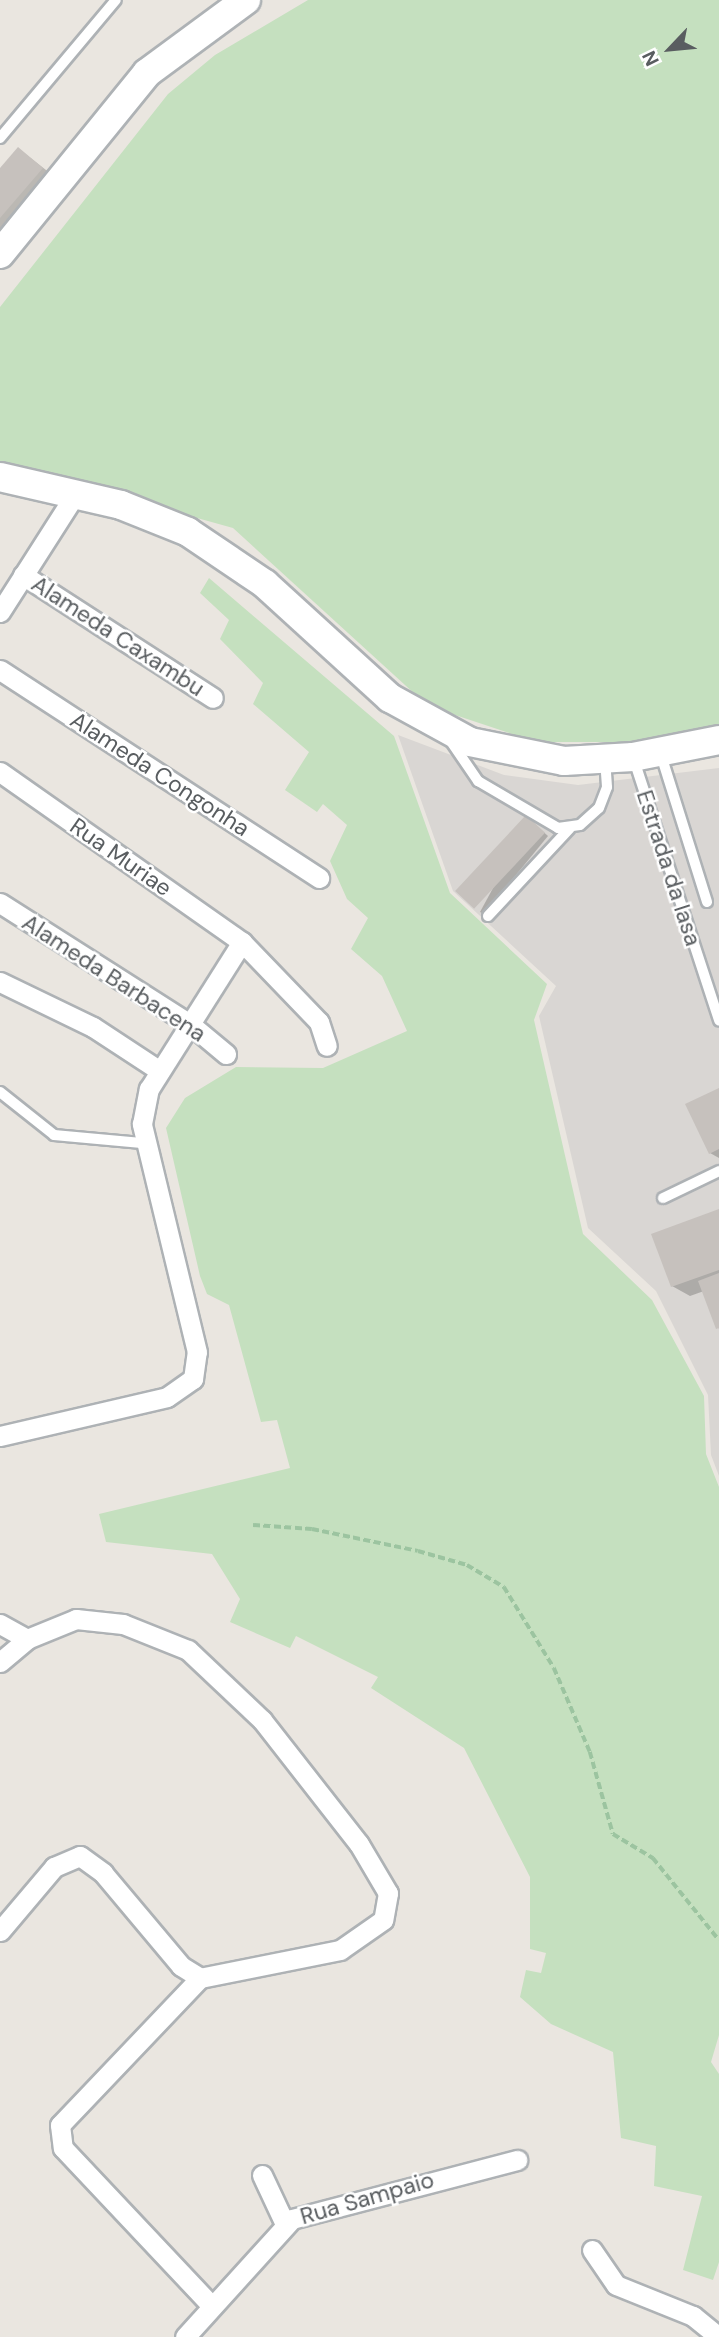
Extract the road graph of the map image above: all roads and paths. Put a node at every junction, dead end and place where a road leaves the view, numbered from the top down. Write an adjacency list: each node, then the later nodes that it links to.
1 (116, 0): 3 (lane)
2 (246, 0): 4 (main road)
3 (0, 138)
4 (0, 254)
5 (0, 477): 6 (main road)
6 (76, 493): 7 (street); 11 (main road)
7 (23, 575): 8 (street); 10 (street, Alameda Caxambu)
8 (0, 612)
9 (0, 670): 17 (street, Alameda Congonha)
10 (213, 698)
11 (448, 733): 14 (main road); 16 (lane)
12 (719, 740): 13 (main road)
13 (646, 754): 14 (main road); 18 (lane, Estrada da Iasa); 23 (lane, Estrada da Iasa)
14 (605, 760): 16 (lane)
15 (0, 772): 21 (street, Rua Muriae)
16 (570, 828): 20 (lane)
17 (319, 878)
18 (707, 902)
19 (0, 903): 24 (street, Alameda Barbacena)
20 (488, 916)
21 (242, 942): 24 (street); 25 (street, Rua Muriae)
22 (0, 982): 27 (street)
23 (719, 1020)
24 (190, 1024): 26 (street, Alameda Barbacena); 27 (street)
25 (327, 1046)
26 (226, 1054)
27 (160, 1071): 29 (street)
28 (0, 1092): 29 (lane)
29 (142, 1143): 32 (street)
30 (719, 1171): 31 (lane)
31 (663, 1198)
32 (0, 1436)
33 (253, 1525): 38 (path)
34 (0, 1624): 35 (street)
35 (27, 1639): 36 (street); 39 (street)
36 (0, 1662)
37 (0, 1931): 39 (street)
38 (719, 1940)
39 (200, 1978): 44 (street)
40 (517, 2160): 42 (street, Rua Sampaio)
41 (262, 2175): 42 (street)
42 (285, 2224): 44 (street, Rua Sampaio)
43 (592, 2250): 46 (street)
44 (211, 2305): 45 (street, Rua Sampaio)
45 (185, 2337)
46 (719, 2337)

